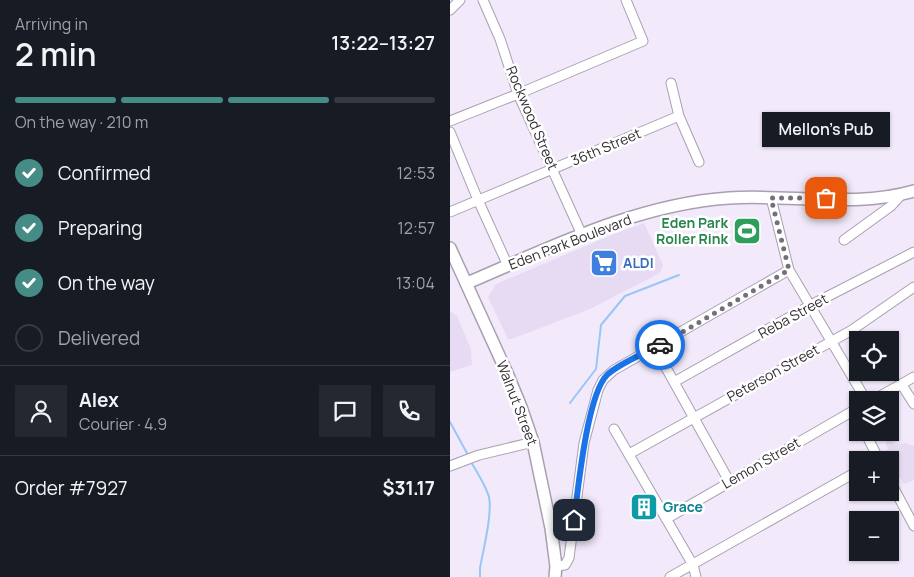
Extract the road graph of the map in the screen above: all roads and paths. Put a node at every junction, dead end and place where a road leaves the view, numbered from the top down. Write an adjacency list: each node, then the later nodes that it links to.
1 (460, 0): 4 (street)
2 (483, 0): 6 (street, Rockwood Street)
3 (626, 0): 6 (street)
4 (450, 10)
5 (671, 83): 7 (street)
6 (518, 94): 8 (street); 11 (street, Rockwood Street)
7 (679, 116): 10 (street); 11 (street, 36th Street)
8 (450, 122)
9 (450, 132): 15 (street)
10 (699, 162)
11 (554, 170): 15 (street, 36th Street); 17 (street, Rockwood Street)
12 (914, 191): 13 (main road, Eden Park Boulevard)
13 (902, 194): 14 (main road, Eden Park Boulevard); 18 (street)
14 (771, 198): 17 (main road, Eden Park Boulevard); 22 (street)
15 (478, 200): 16 (street, 36th Street); 21 (street)
16 (450, 212)
17 (582, 235): 21 (main road, Eden Park Boulevard)
18 (844, 240)
19 (450, 248): 23 (main road, Walnut Street)
20 (914, 252): 25 (street, Reba Street)
21 (508, 266): 23 (main road, Eden Park Boulevard)
22 (789, 270): 25 (street); 27 (street)
23 (467, 283): 37 (main road, Walnut Street)
24 (914, 287): 26 (street, Peterson Street)
25 (811, 306): 26 (street); 29 (street, Reba Street)
26 (830, 341): 31 (street); 35 (street, Peterson Street)
27 (655, 348): 29 (street); 46 (street)
28 (914, 378): 30 (street)
29 (674, 382): 35 (street)
30 (902, 385): 32 (street); 33 (street)
31 (861, 391)
32 (890, 391)
33 (914, 404)
34 (849, 412): 41 (street, Lemon Street)
35 (693, 417): 38 (street, Peterson Street); 41 (street)
36 (614, 430): 38 (street)
37 (533, 442): 39 (street); 46 (main road, Walnut Street)
38 (629, 454): 43 (street)
39 (450, 466)
40 (849, 476): 45 (street)
41 (729, 481): 43 (street, Lemon Street)
42 (899, 498): 44 (street)
43 (666, 519): 45 (street)
44 (914, 526)
45 (693, 565): 47 (street); 48 (street)
46 (557, 573)
47 (670, 577)
48 (696, 577)

